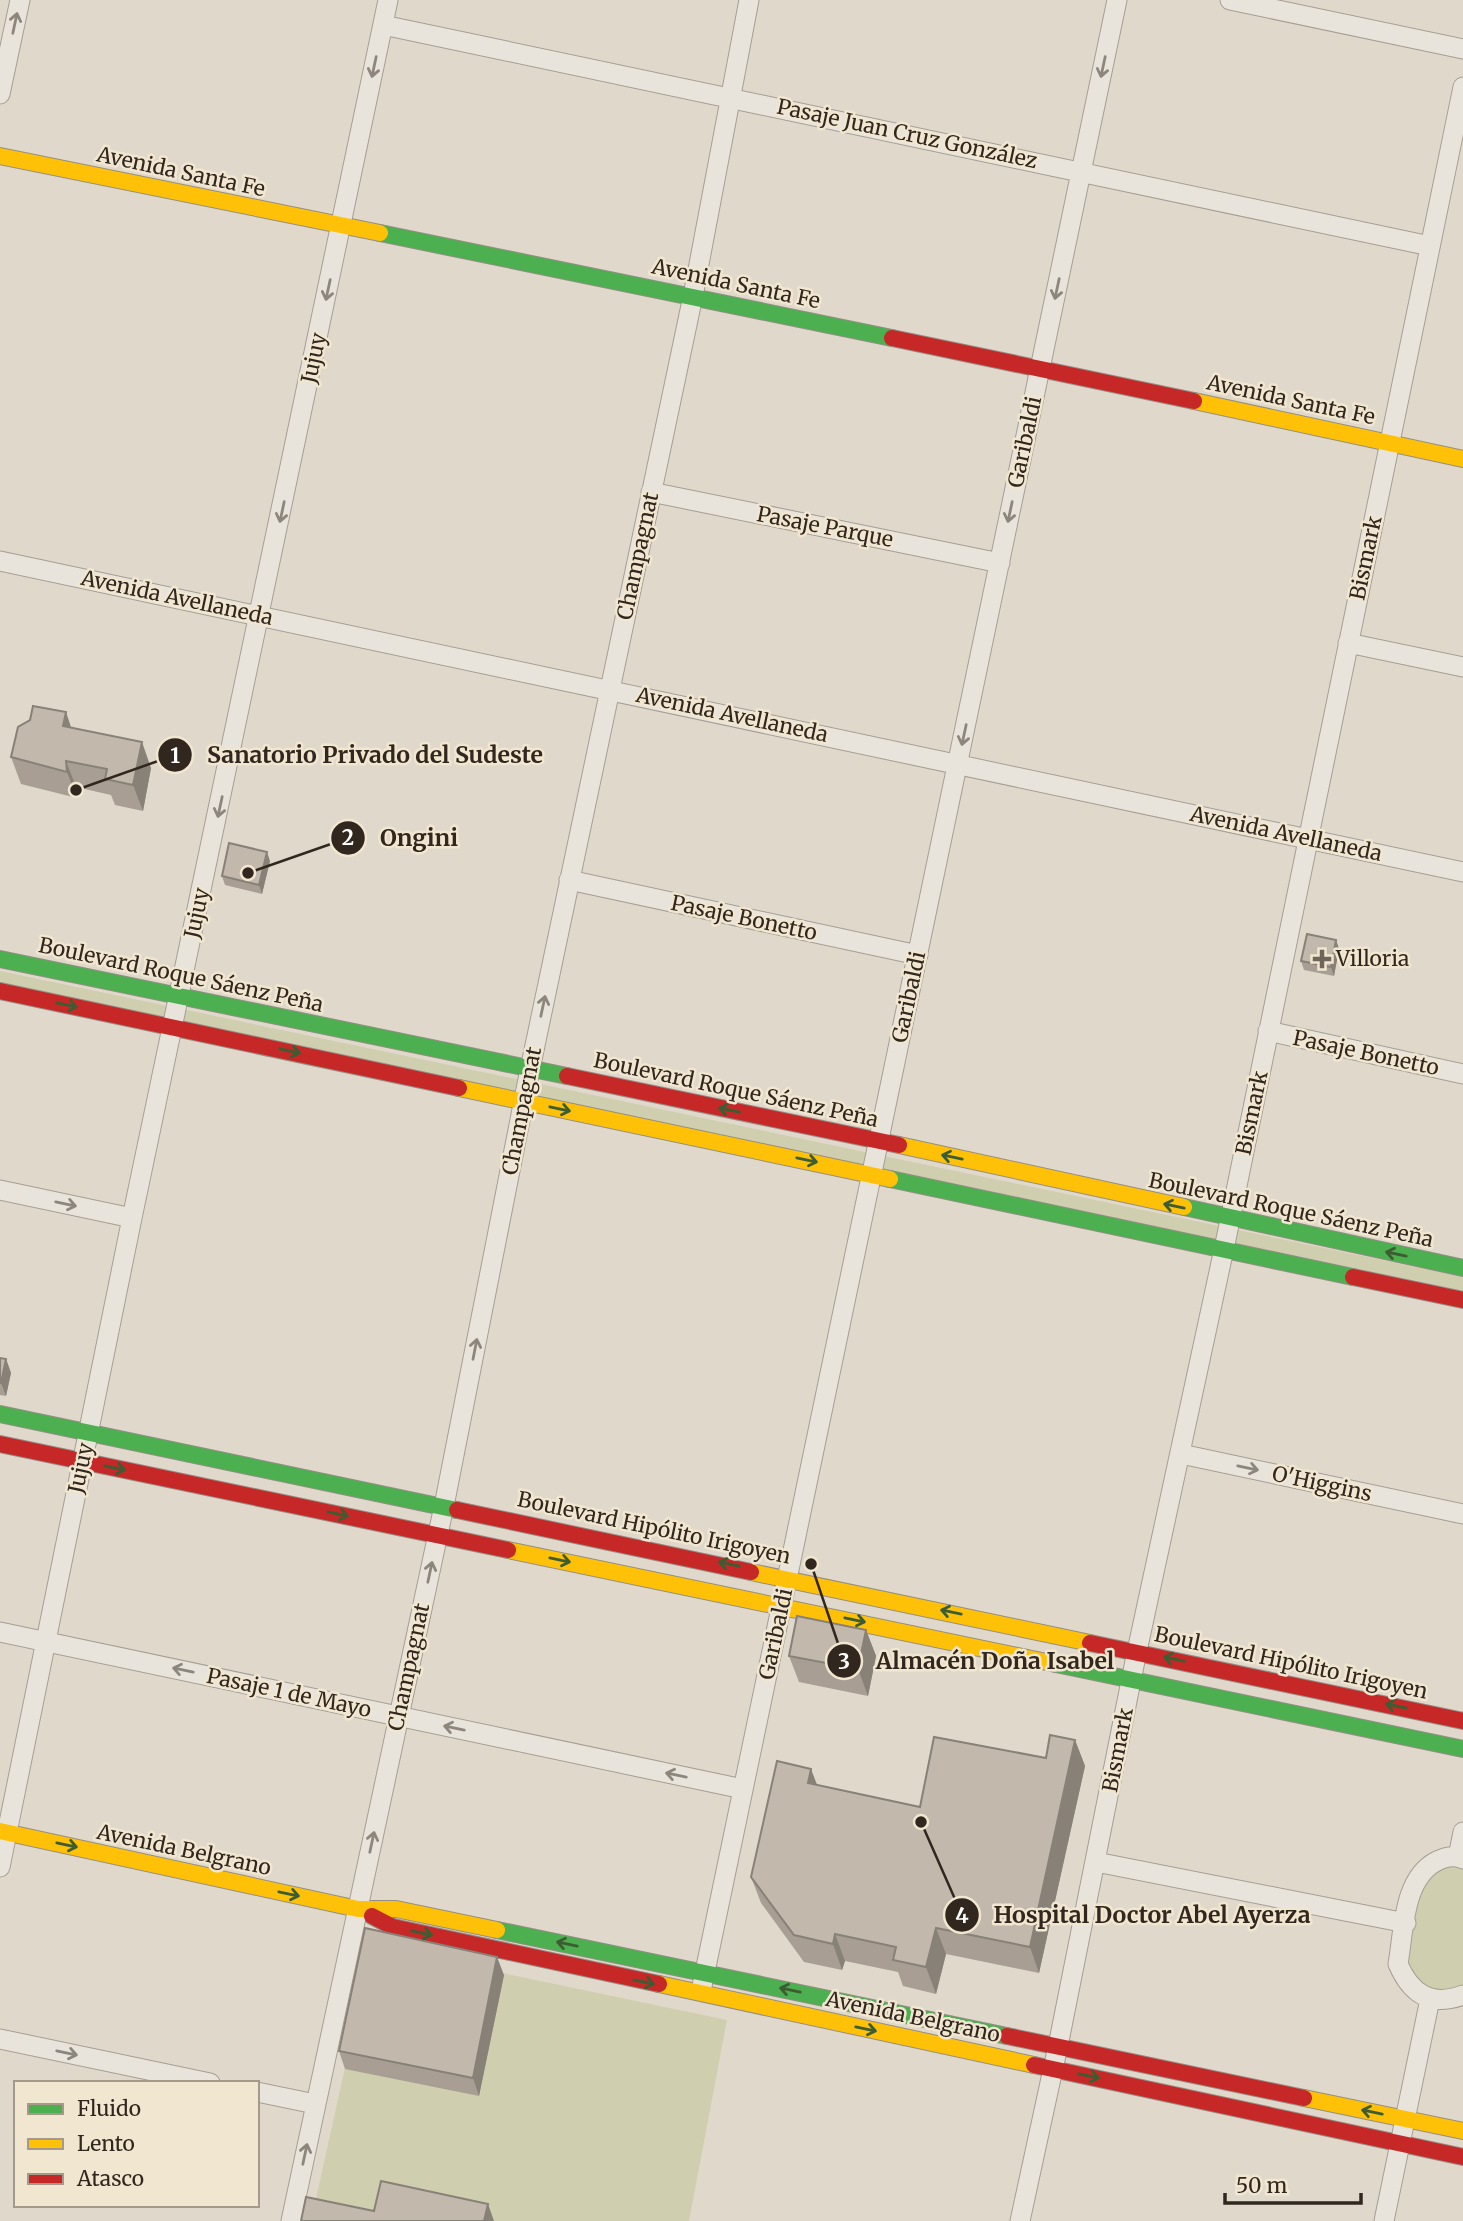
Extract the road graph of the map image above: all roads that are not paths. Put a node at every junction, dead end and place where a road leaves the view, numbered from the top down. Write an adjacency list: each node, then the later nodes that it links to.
1 (20, 0): 9 (street, one-way to 1)
2 (388, 0): 6 (street, Jujuy)
3 (749, 0): 10 (street, Champagnat)
4 (1117, 0): 12 (street, Garibaldi, one-way to 12)
5 (1230, 0): 7 (street)
6 (383, 25): 10 (street, Pasaje Juan Cruz González); 13 (street, Jujuy, one-way to 13)
7 (1463, 48)
8 (1463, 87): 14 (street, Bismark)
9 (0, 94)
10 (729, 96): 12 (street, Pasaje Juan Cruz González); 15 (street, Champagnat)
11 (0, 156): 13 (street, Avenida Santa Fe)
12 (1082, 170): 14 (street, Pasaje Juan Cruz González); 16 (street, Garibaldi, one-way to 16)
13 (341, 226): 15 (street, Avenida Santa Fe); 22 (street, Jujuy, one-way to 22)
14 (1430, 246): 17 (street, Bismark)
15 (693, 296): 16 (street, Avenida Santa Fe); 19 (street, Champagnat)
16 (1041, 368): 17 (street, Avenida Santa Fe); 21 (street, Garibaldi, one-way to 21)
17 (1391, 443): 18 (street, Avenida Santa Fe); 23 (street, Bismark)
18 (1463, 459)
19 (651, 492): 21 (street, Pasaje Parque); 25 (street, Champagnat)
20 (0, 561): 22 (street, Avenida Avellaneda)
21 (1000, 563): 26 (street, Garibaldi, one-way to 26)
22 (260, 616): 25 (street, Avenida Avellaneda); 33 (street, Jujuy, one-way to 33)
23 (1349, 643): 24 (street); 27 (street, Bismark)
24 (1463, 667)
25 (610, 689): 26 (street, Avenida Avellaneda); 29 (street, Champagnat)
26 (958, 765): 27 (street, Avenida Avellaneda); 30 (street, Garibaldi)
27 (1308, 839): 28 (street, Avenida Avellaneda); 35 (street, Bismark)
28 (1463, 872)
29 (569, 880): 30 (street, Pasaje Bonetto); 36 (street, Champagnat, one-way to 29)
30 (918, 955): 39 (street, Garibaldi)
31 (0, 959): 33 (street, Boulevard Roque Sáenz Peña)
32 (0, 991): 34 (street, one-way to 34)
33 (180, 995): 34 (street, Jujuy); 36 (street, Boulevard Roque Sáenz Peña)
34 (173, 1026): 38 (street, one-way to 38); 43 (street, Jujuy)
35 (1268, 1031): 37 (street, Pasaje Bonetto); 42 (street, Bismark)
36 (530, 1069): 38 (street, Champagnat); 39 (street, Boulevard Roque Sáenz Peña, one-way to 36)
37 (1463, 1074)
38 (524, 1101): 40 (street, one-way to 40); 52 (street, Champagnat, one-way to 38)
39 (879, 1141): 40 (street, Garibaldi); 42 (street, Boulevard Roque Sáenz Peña, one-way to 39)
40 (872, 1174): 44 (street); 55 (street, Garibaldi)
41 (0, 1190): 43 (street, one-way to 43)
42 (1230, 1218): 44 (street, Bismark); 45 (street, Boulevard Roque Sáenz Peña, one-way to 42)
43 (132, 1219): 48 (street, Jujuy)
44 (1224, 1249): 46 (street); 50 (street, Bismark)
45 (1463, 1268)
46 (1463, 1300)
47 (0, 1414): 48 (street, Boulevard Hipólito Irigoyen)
48 (89, 1432): 51 (street, Jujuy); 52 (street, Boulevard Hipólito Irigoyen)
49 (0, 1444): 51 (street)
50 (1181, 1454): 53 (street, O'Higgins, one-way to 53); 59 (street, Bismark)
51 (83, 1461): 54 (street, one-way to 54); 58 (street, Jujuy)
52 (444, 1506): 54 (street, Champagnat); 55 (street, Boulevard Hipólito Irigoyen, one-way to 52)
53 (1463, 1514)
54 (438, 1535): 56 (street, one-way to 56); 61 (street, Champagnat, one-way to 54)
55 (788, 1577): 56 (street, Garibaldi); 59 (street, Boulevard Hipólito Irigoyen, one-way to 55)
56 (782, 1605): 60 (street, one-way to 60); 64 (street, Garibaldi)
57 (0, 1632): 58 (street, Pasaje 1 de Mayo)
58 (45, 1641): 61 (street, Pasaje 1 de Mayo, one-way to 58); 65 (street, Jujuy)
59 (1137, 1651): 60 (street, Bismark); 62 (street, Boulevard Hipólito Irigoyen, one-way to 59)
60 (1132, 1678): 63 (street); 68 (street, Bismark)
61 (398, 1716): 64 (street, Pasaje 1 de Mayo, one-way to 61); 70 (street, Champagnat, one-way to 61)
62 (1463, 1721)
63 (1463, 1749)
64 (743, 1789): 72 (street, Garibaldi)
65 (4, 1832): 69 (street, Jujuy); 70 (street, Avenida Belgrano, one-way to 70)
66 (1463, 1832): 67 (street)
67 (1460, 1858): 71 (street)
68 (1096, 1862): 71 (street); 77 (street, Bismark)
69 (0, 1867)
70 (358, 1909): 72 (street, Avenida Belgrano, one-way to 70); 73 (street, Avenida Belgrano, one-way to 73); 81 (street, Champagnat)
71 (1406, 1923): 75 (street)
72 (705, 1972): 73 (street, Garibaldi); 77 (street, Avenida Belgrano, one-way to 72)
73 (701, 1994): 78 (street, Avenida Belgrano, one-way to 78)
74 (1463, 1995): 75 (street)
75 (1430, 1999): 82 (street)
76 (0, 2039): 79 (street, one-way to 79)
77 (1058, 2046): 78 (street, Bismark); 82 (street, Avenida Belgrano, one-way to 77)
78 (1054, 2068): 84 (street, Avenida Belgrano, one-way to 84); 87 (street, Bismark)
79 (200, 2081)
80 (259, 2092): 81 (street)
81 (316, 2105): 86 (street, Champagnat, one-way to 81)
82 (1406, 2119): 83 (street, Avenida Belgrano); 84 (street)
83 (1463, 2131)
84 (1400, 2143): 85 (street, Avenida Belgrano); 88 (street)
85 (1463, 2157)
86 (292, 2221)
87 (1020, 2221)
88 (1384, 2221)

